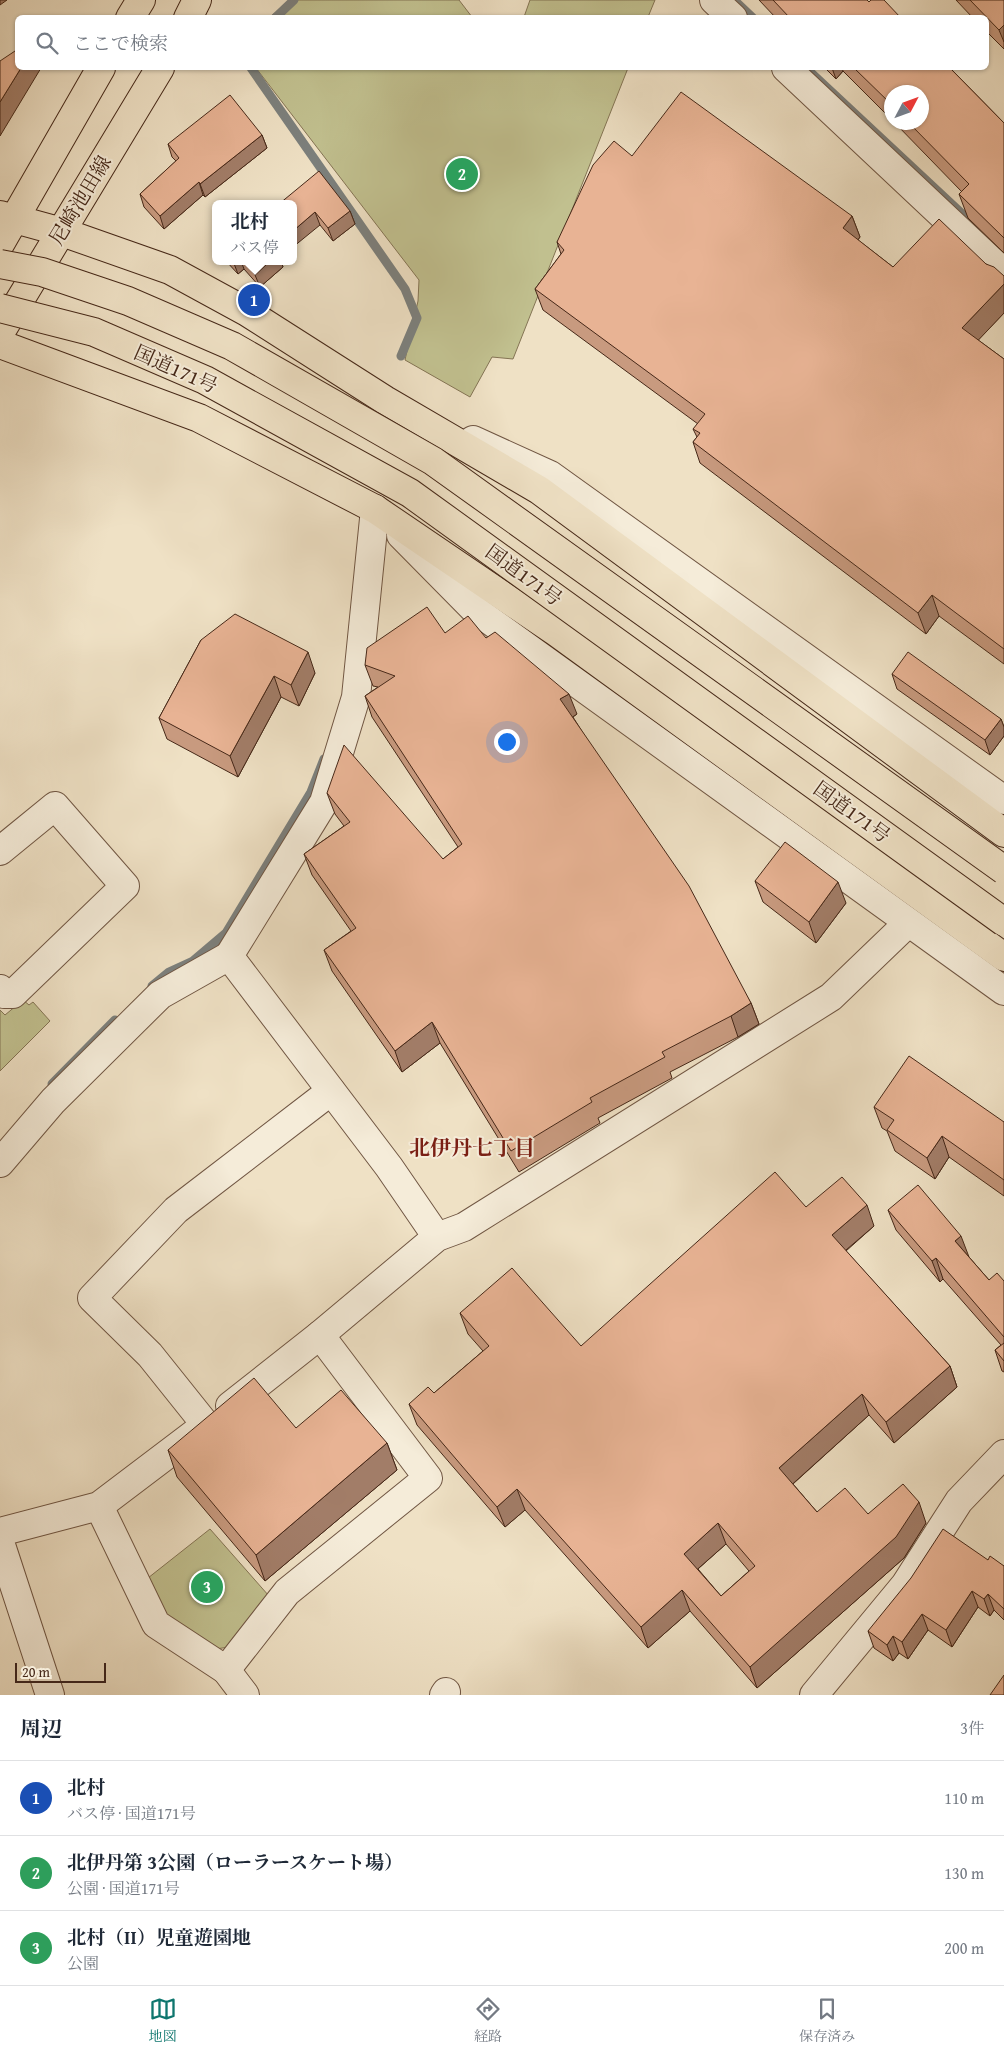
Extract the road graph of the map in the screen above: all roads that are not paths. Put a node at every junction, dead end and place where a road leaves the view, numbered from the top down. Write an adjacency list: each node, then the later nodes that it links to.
1 (141, 0): 4 (main road)
2 (197, 0): 5 (main road)
3 (714, 0): 6 (street)
4 (132, 15)
5 (190, 15)
6 (729, 15)
7 (100, 70): 10 (main road)
8 (159, 70): 11 (main road, 尼崎池田線)
9 (788, 70): 14 (street)
10 (8, 217): 11 (main road); 12 (main road)
11 (62, 232): 16 (main road, 尼崎池田線); 18 (main road)
12 (0, 244)
13 (0, 264): 23 (main road, 国道171号, bridge)
14 (1004, 273)
15 (0, 308): 24 (main road, 国道171号, bridge)
16 (0, 332)
17 (0, 344): 19 (main road)
18 (385, 400): 20 (street); 21 (main road)
19 (375, 509): 25 (street); 26 (street); 27 (main road)
20 (1004, 800)
21 (1004, 833)
22 (0, 851): 28 (street)
23 (1004, 870)
24 (1004, 922)
25 (908, 923): 29 (street); 32 (street)
26 (229, 956): 30 (street); 31 (street)
27 (1004, 957)
28 (0, 989)
29 (1004, 991)
30 (331, 1091): 32 (street); 34 (street)
31 (0, 1163)
32 (437, 1237): 33 (street)
33 (320, 1335): 34 (street); 39 (street)
34 (206, 1425): 36 (street)
35 (1004, 1454): 42 (street)
36 (99, 1506): 37 (street); 39 (street)
37 (0, 1532)
38 (0, 1542): 40 (street)
39 (226, 1670): 41 (street)
40 (50, 1695)
41 (245, 1695)
42 (814, 1695)

